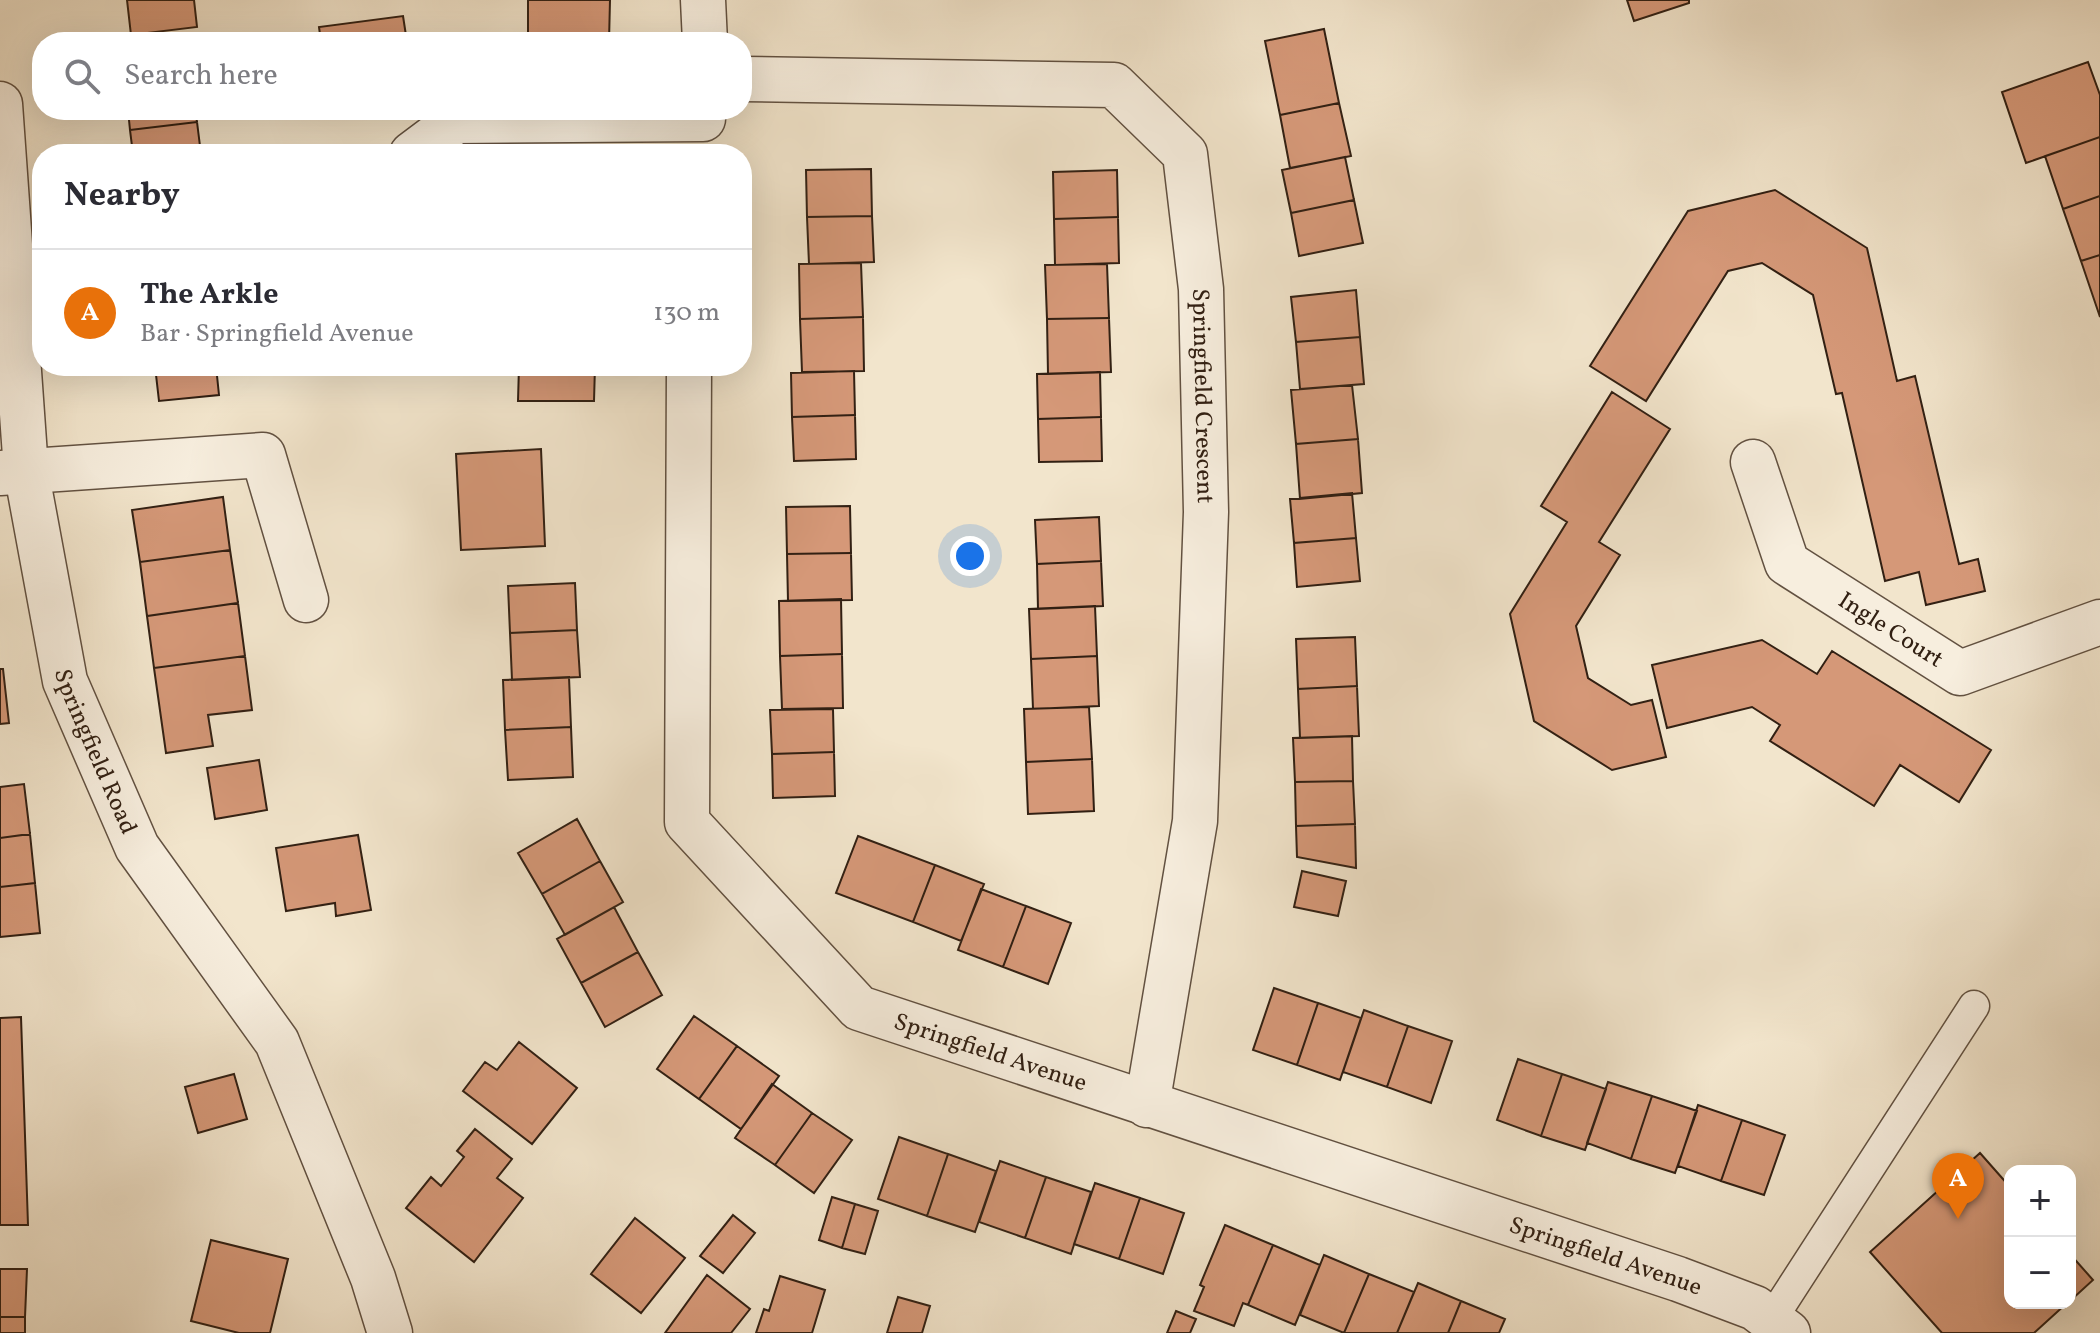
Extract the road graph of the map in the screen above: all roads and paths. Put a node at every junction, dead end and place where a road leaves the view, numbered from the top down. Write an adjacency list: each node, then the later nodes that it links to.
1 (703, 0): 2 (street)
2 (705, 32)
3 (752, 79): 13 (street, Springfield Crescent)
4 (0, 104): 9 (street, Springfield Road)
5 (703, 128): 6 (street)
6 (425, 144)
7 (689, 376): 13 (street, Springfield Avenue)
8 (1753, 462): 11 (street, Ingle Court)
9 (13, 472): 10 (street); 15 (street, Springfield Road)
10 (306, 600)
11 (2100, 622)
12 (1974, 1006): 14 (lane)
13 (1147, 1105): 14 (street, Springfield Avenue)
14 (1779, 1326)
15 (390, 1333)

